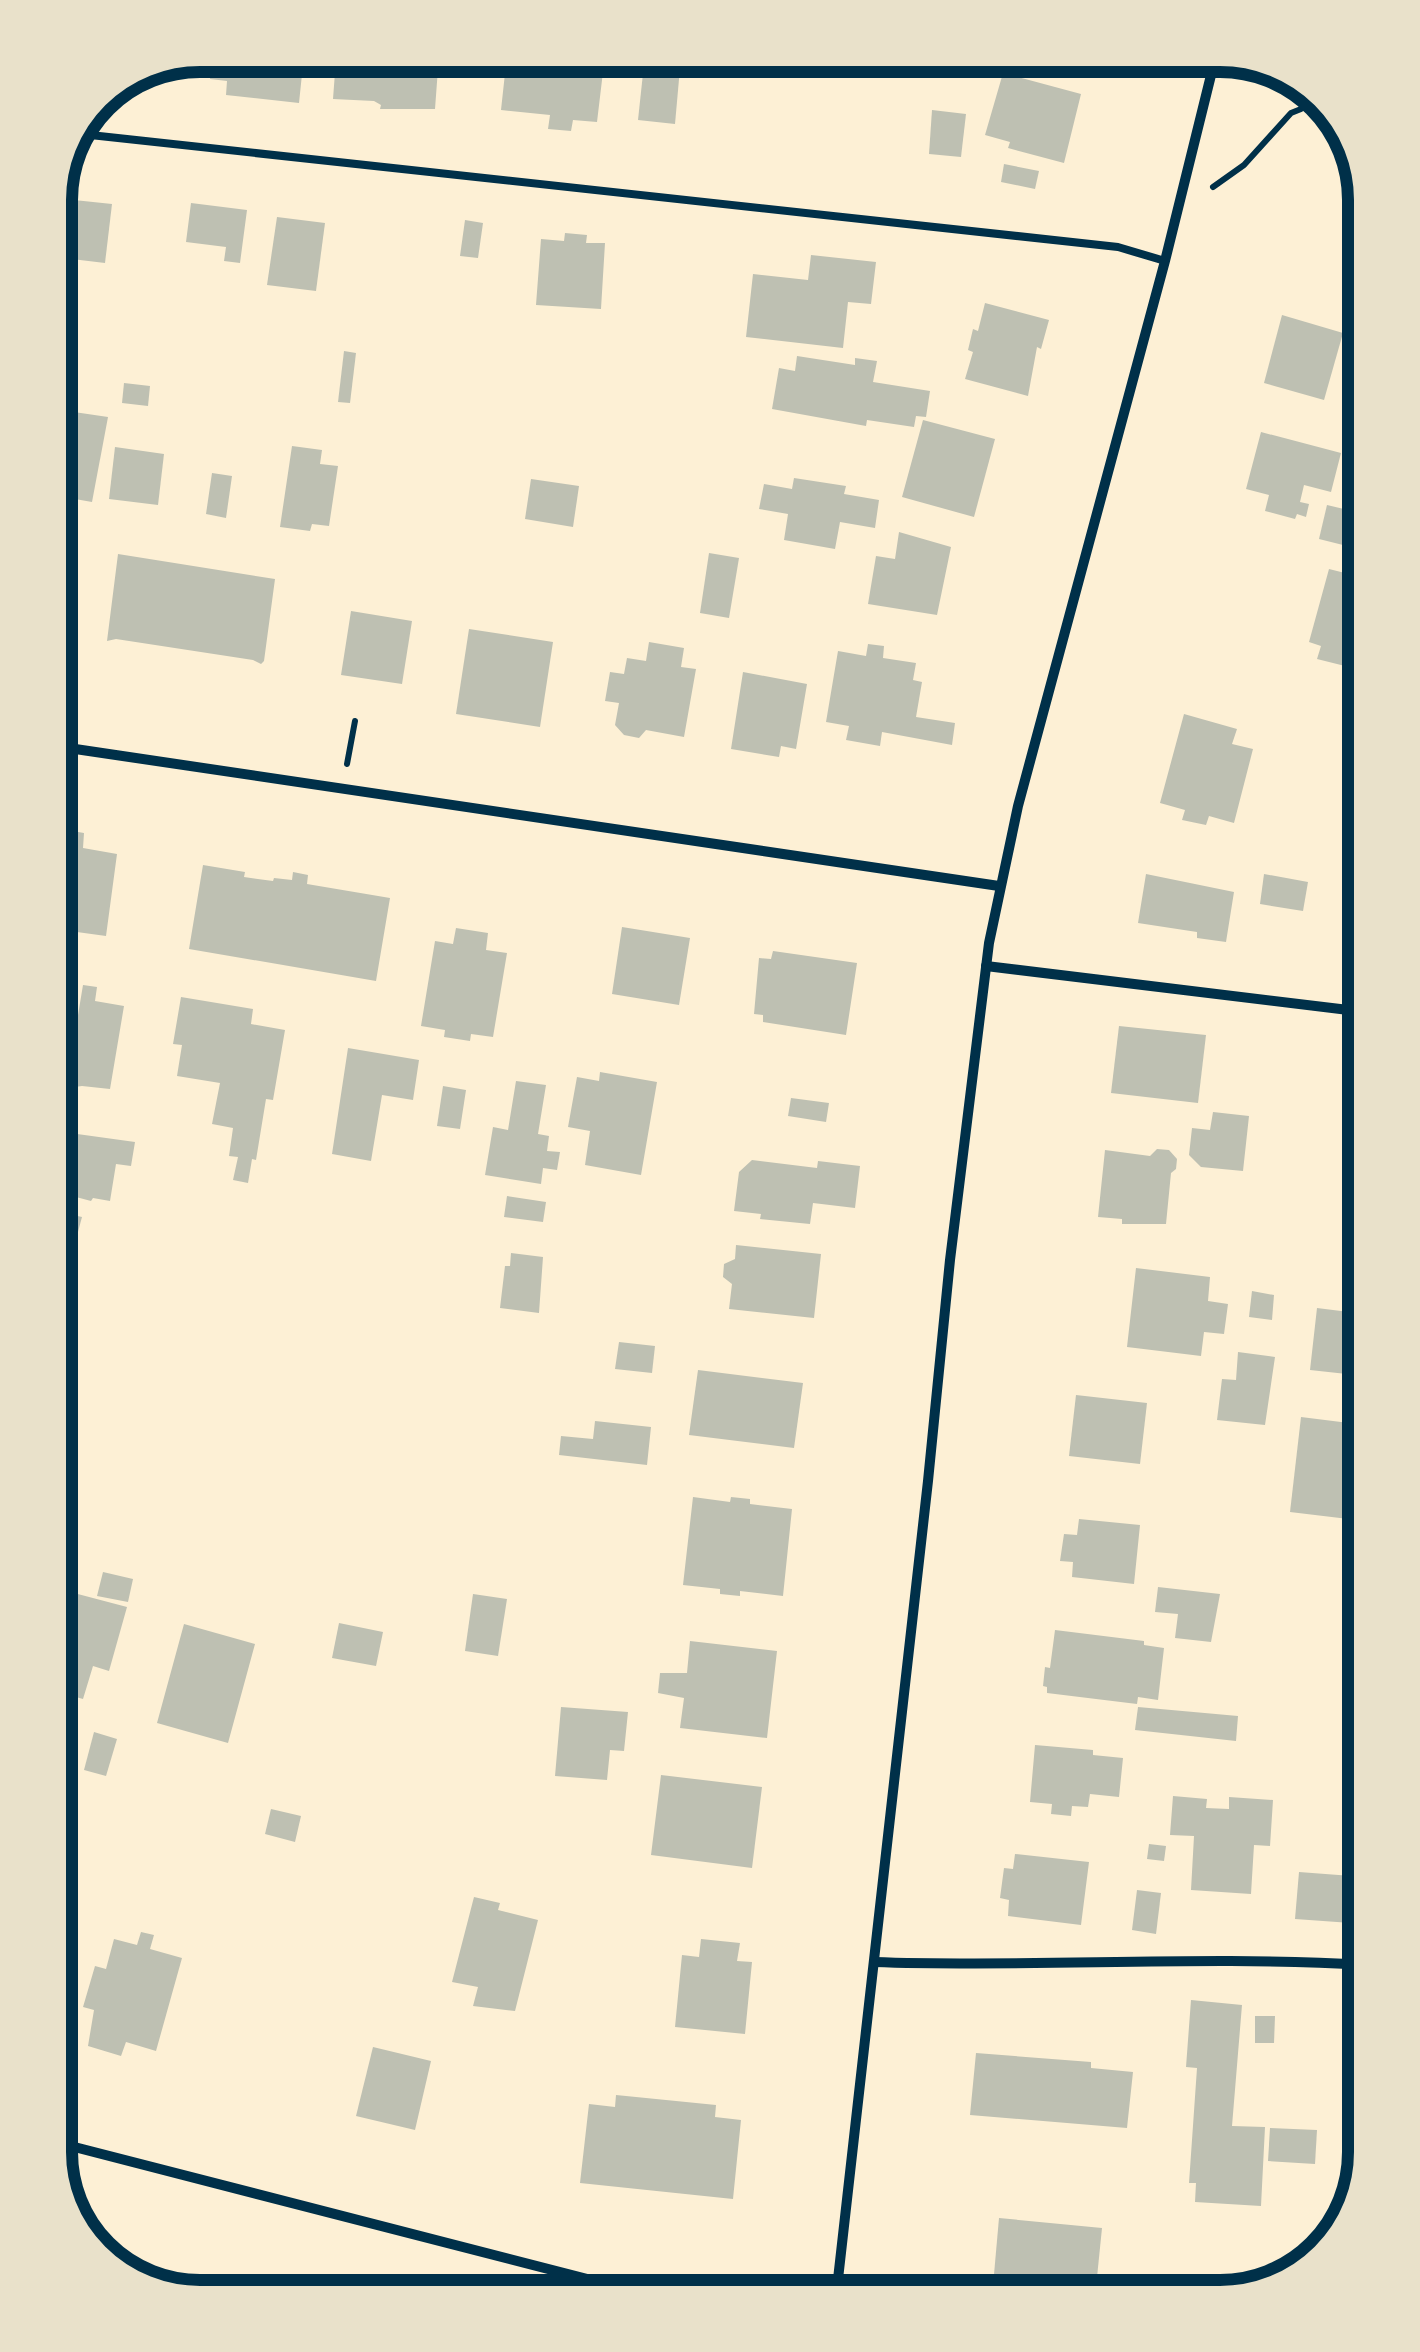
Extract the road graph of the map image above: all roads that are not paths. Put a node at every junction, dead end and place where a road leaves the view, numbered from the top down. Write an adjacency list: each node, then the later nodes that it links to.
1 (1212, 73): 3 (street)
2 (91, 135): 3 (lane)
3 (1165, 261): 5 (street)
4 (73, 749): 5 (street)
5 (999, 886): 6 (street)
6 (986, 966): 7 (street); 8 (street)
7 (1348, 1010)
8 (874, 1962): 9 (street); 12 (street)
9 (1348, 1965)
10 (72, 2146): 11 (street)
11 (589, 2279)
12 (838, 2280)

